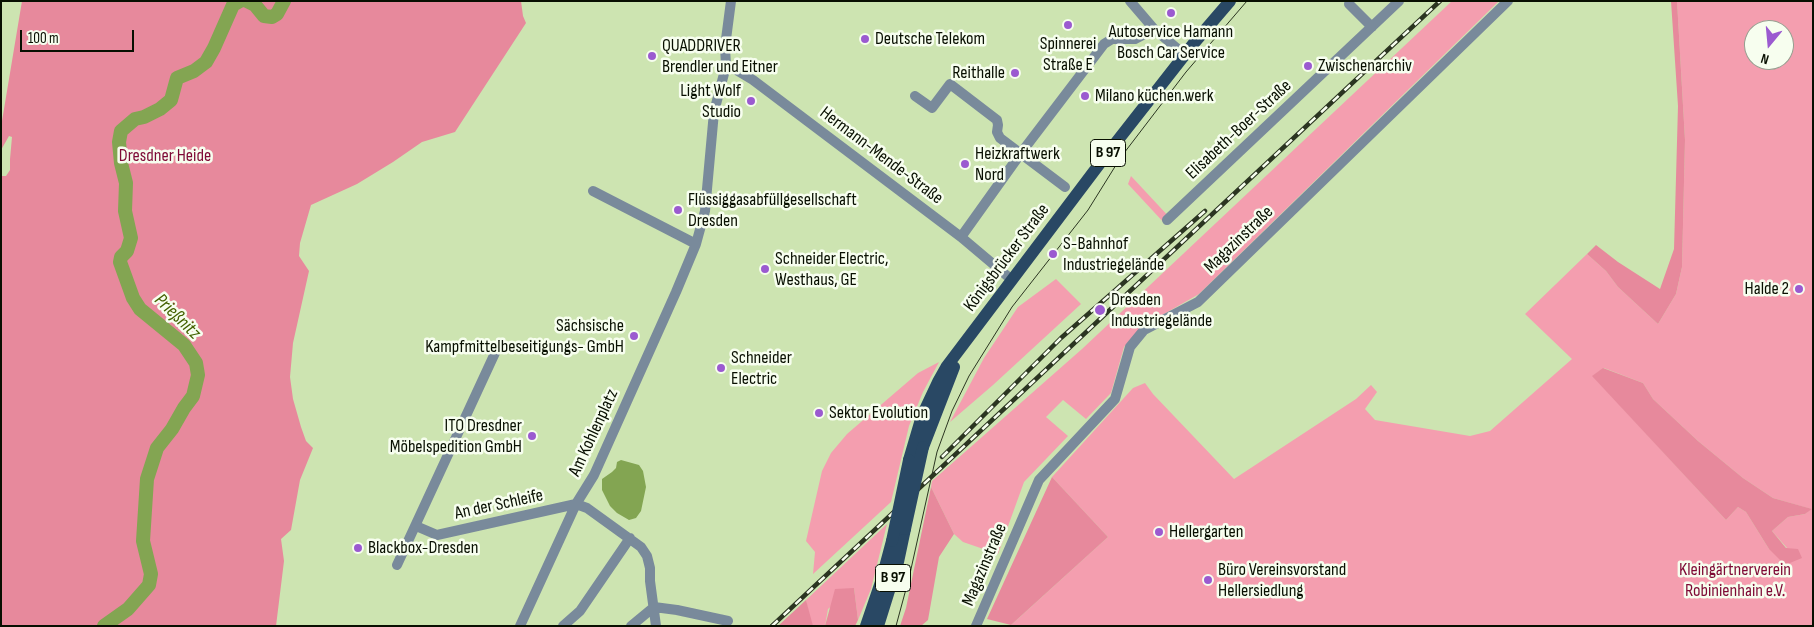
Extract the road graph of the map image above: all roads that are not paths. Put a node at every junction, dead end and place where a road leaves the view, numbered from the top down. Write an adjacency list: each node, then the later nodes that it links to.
1 (730, 1): 10 (street, Am Kohlenplatz)
2 (1130, 1): 8 (street)
3 (1230, 1): 9 (main road, Königsbrücker Straße / B 97)
4 (1399, 1): 7 (street, Elisabeth-Boer-Straße)
5 (1508, 1): 33 (street, Magazinstraße)
6 (1349, 4): 7 (street)
7 (1372, 27): 15 (street, Elisabeth-Boer-Straße)
8 (1154, 29): 9 (street); 12 (street)
9 (1185, 55): 18 (main road, Königsbrücker Straße / B 97)
10 (726, 66): 16 (street, Hermann-Mende-Straße); 17 (street, Am Kohlenplatz)
11 (915, 96): 12 (street)
12 (1021, 153): 13 (street); 16 (street)
13 (1065, 187)
14 (592, 191): 17 (street)
15 (1167, 220)
16 (961, 237): 18 (street, Hermann-Mende-Straße)
17 (696, 244): 21 (street, Am Kohlenplatz)
18 (1012, 280): 19 (main road, Königsbrücker Straße / B 97)
19 (962, 348): 31 (main road, Königsbrücker Straße / B 97, bridge); 32 (main road, Königsbrücker Straße / B 97, bridge)
20 (495, 353): 22 (street, An der Schleife)
21 (576, 504): 22 (street, An der Schleife); 23 (street, Am Kohlenplatz); 27 (street)
22 (416, 526): 24 (street, An der Schleife)
23 (630, 538): 25 (street, Am Kohlenplatz); 28 (street)
24 (397, 565)
25 (654, 608): 26 (street); 29 (street); 30 (street, Am Kohlenplatz)
26 (725, 623)
27 (520, 626)
28 (563, 626)
29 (632, 626)
30 (656, 626)
31 (866, 626)
32 (878, 626)
33 (976, 626)

